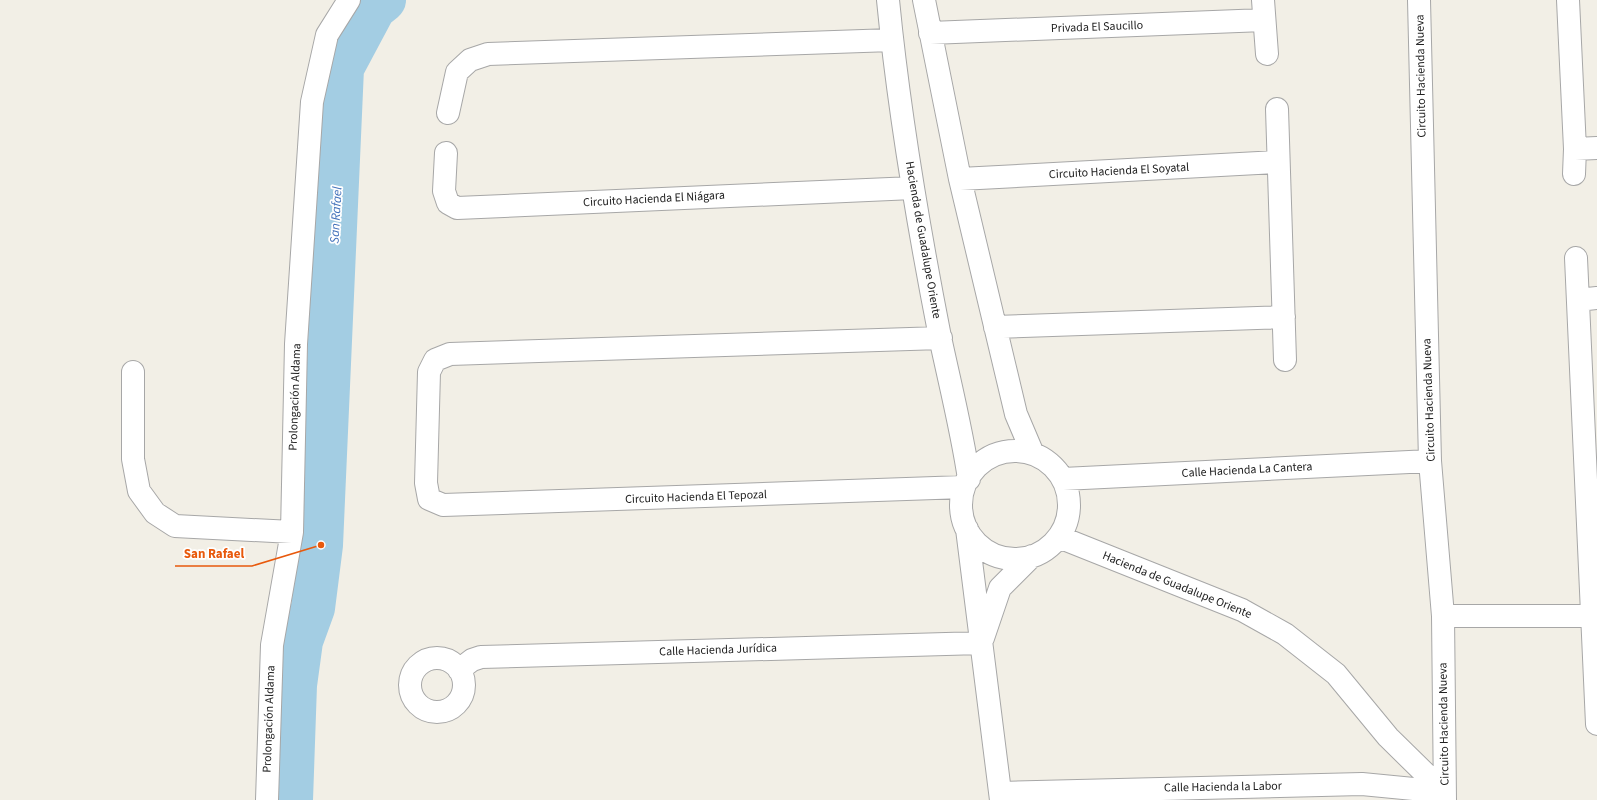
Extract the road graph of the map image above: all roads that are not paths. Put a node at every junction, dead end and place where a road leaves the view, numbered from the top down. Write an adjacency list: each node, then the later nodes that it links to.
1 (348, 0): 31 (street, Prolongación Aldama)
2 (888, 0): 8 (street, Hacienda de Guadalupe Oriente)
3 (924, 0): 7 (street)
4 (1419, 0): 27 (street, Circuito Hacienda Nueva)
5 (1568, 0): 13 (street)
6 (1264, 10): 7 (street, Privada El Saucillo); 9 (street)
7 (930, 33): 17 (street)
8 (892, 40): 11 (street); 18 (street, Hacienda de Guadalupe Oriente)
9 (1268, 54)
10 (1277, 109): 15 (street)
11 (448, 113)
12 (1597, 148): 13 (street)
13 (1575, 149): 16 (street)
14 (446, 153): 18 (street, Circuito Hacienda El Niágara)
15 (1278, 162): 17 (street, Circuito Hacienda El Soyatal); 21 (street)
16 (1574, 174)
17 (960, 179): 22 (street)
18 (913, 188): 23 (street, Hacienda de Guadalupe Oriente)
19 (1576, 258): 20 (street)
20 (1587, 299): 35 (street)
21 (1284, 317): 22 (street); 24 (street)
22 (995, 327): 26 (street)
23 (940, 338): 29 (street, Hacienda de Guadalupe Oriente); 29 (street, Circuito Hacienda El Tepozal)
24 (1286, 360)
25 (133, 372): 31 (street)
26 (1033, 454): 28 (street); 29 (street)
27 (1430, 461): 28 (street, Calle Hacienda La Cantera); 34 (street, Circuito Hacienda Nueva)
28 (1063, 479): 32 (street)
29 (967, 483): 30 (street)
30 (967, 529): 33 (street); 36 (street)
31 (292, 532): 41 (street, Prolongación Aldama)
32 (1059, 537): 33 (street); 40 (street, Hacienda de Guadalupe Oriente)
33 (1032, 556): 36 (street)
34 (1443, 616): 35 (street); 40 (street, Circuito Hacienda Nueva)
35 (1595, 616): 38 (street)
36 (981, 643): 37 (street, Calle Hacienda Jurídica); 39 (street)
37 (459, 670)
38 (1597, 724)
39 (1001, 796): 40 (street, Calle Hacienda la Labor)
40 (1444, 796)
41 (267, 800)

